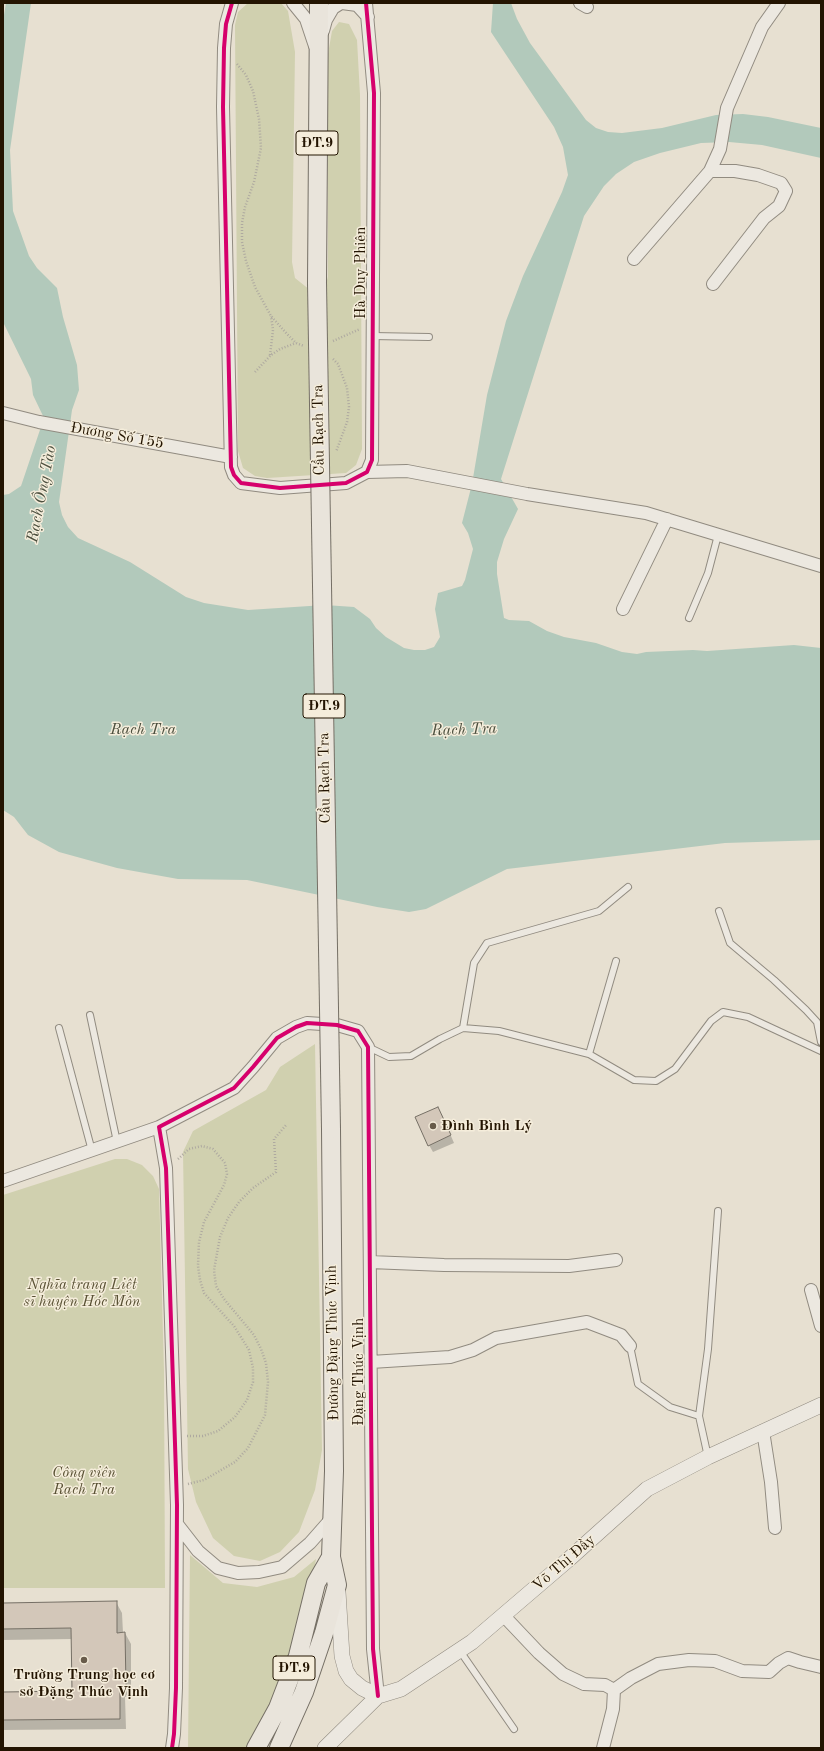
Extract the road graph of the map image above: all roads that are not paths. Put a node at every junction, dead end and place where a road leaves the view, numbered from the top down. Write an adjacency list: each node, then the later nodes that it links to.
1 (232, 3): 15 (street)
2 (292, 3): 8 (street)
3 (319, 3): 8 (main road, ĐT.9)
4 (341, 3): 7 (street); 8 (street)
5 (366, 3): 7 (street, Hà Duy Phiên)
6 (779, 3): 9 (street)
7 (368, 17): 12 (street, Hà Duy Phiên)
8 (317, 55): 33 (main road, Cầu Rạch Tra / ĐT.9, bridge)
9 (710, 172): 10 (street); 11 (street)
10 (634, 259)
11 (713, 284)
12 (372, 330): 13 (lane); 16 (street, Hà Duy Phiên)
13 (428, 337)
14 (3, 414): 15 (street, Đương Số 155)
15 (231, 457): 16 (street)
16 (367, 472): 17 (street)
17 (666, 519): 18 (street); 20 (street)
18 (718, 535): 19 (street); 21 (lane)
19 (821, 566)
20 (622, 609)
21 (689, 618)
22 (628, 887): 27 (lane)
23 (719, 911): 28 (lane)
24 (616, 961): 31 (lane)
25 (90, 1015): 34 (lane)
26 (58, 1028): 35 (lane)
27 (463, 1028): 29 (lane); 31 (lane)
28 (821, 1042)
29 (368, 1047): 32 (street); 39 (street, Đặng Thúc Vịnh)
30 (821, 1051): 31 (lane)
31 (589, 1054)
32 (159, 1127): 34 (street); 49 (street)
33 (331, 1129): 48 (main road, Đường Đặng Thúc Vịnh / ĐT.9)
34 (116, 1142): 35 (street)
35 (92, 1150): 36 (street)
36 (3, 1181)
37 (718, 1211): 45 (lane)
38 (616, 1260): 39 (street)
39 (370, 1262): 43 (street, Đặng Thúc Vịnh)
40 (810, 1290): 41 (street)
41 (821, 1326)
42 (630, 1346): 43 (street); 45 (lane)
43 (370, 1362): 57 (street, Đặng Thúc Vịnh)
44 (821, 1405): 46 (street, Võ Thị Đầy)
45 (699, 1416): 47 (lane)
46 (763, 1431): 47 (street, Võ Thị Đầy); 50 (street)
47 (708, 1457): 53 (street, Võ Thị Đầy)
48 (332, 1518): 49 (street); 51 (main road, Đường Đặng Thúc Vịnh / ĐT.9)
49 (177, 1524): 59 (street)
50 (775, 1528)
51 (331, 1557): 52 (main road, Đường Đặng Thúc Vịnh / ĐT.9); 60 (main road, Đường Đặng Thúc Vịnh / ĐT.9)
52 (337, 1585): 57 (street); 61 (main road, Đường Đặng Thúc Vịnh / ĐT.9)
53 (503, 1616): 54 (street, Võ Thị Đầy); 56 (street)
54 (459, 1650): 57 (street, Võ Thị Đầy); 58 (lane)
55 (821, 1667): 56 (street)
56 (614, 1690): 63 (street)
57 (378, 1696): 62 (street, Võ Thị Đầy)
58 (514, 1729)
59 (172, 1748)
60 (256, 1748)
61 (279, 1748)
62 (325, 1748)
63 (603, 1748)

